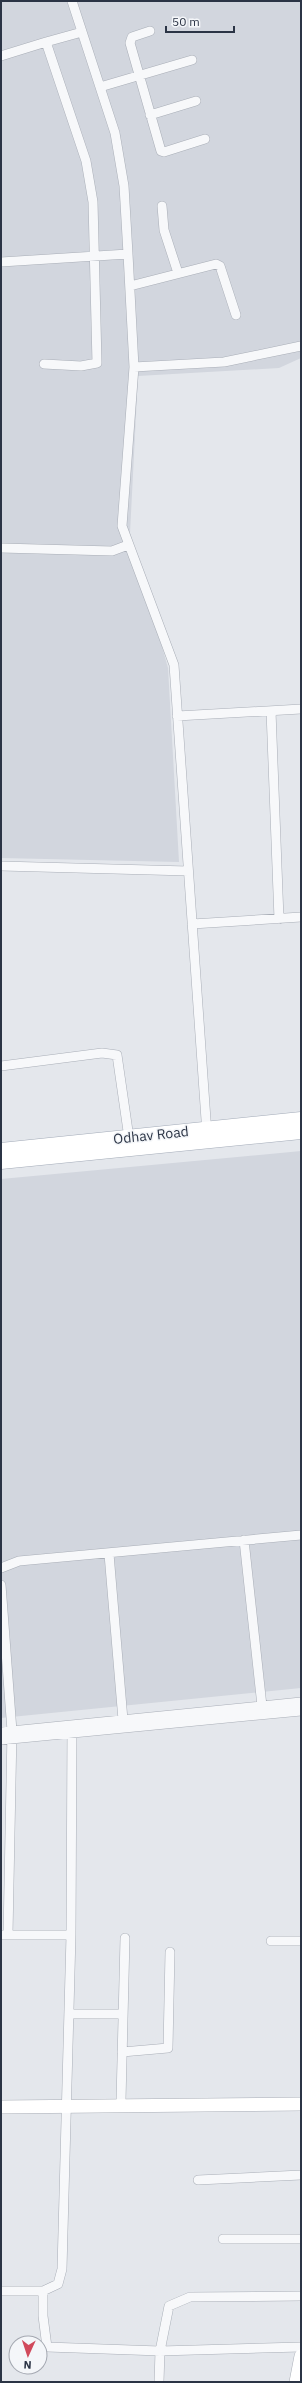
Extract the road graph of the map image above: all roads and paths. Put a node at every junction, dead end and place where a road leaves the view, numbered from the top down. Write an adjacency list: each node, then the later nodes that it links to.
1 (72, 1): 3 (street)
2 (150, 31): 7 (street)
3 (82, 32): 4 (street); 8 (street)
4 (46, 42): 5 (street); 14 (street)
5 (1, 56)
6 (192, 60): 7 (street)
7 (139, 75): 8 (street); 10 (street)
8 (100, 87): 13 (street)
9 (196, 101): 10 (street)
10 (150, 114): 11 (street)
11 (205, 139)
12 (162, 206): 16 (street)
13 (128, 254): 14 (street); 17 (street)
14 (95, 257): 15 (street); 20 (street)
15 (1, 262)
16 (178, 273): 17 (street); 18 (street)
17 (130, 286): 21 (street)
18 (236, 315)
19 (301, 346): 21 (street)
20 (44, 364)
21 (134, 367): 22 (street)
22 (128, 545): 23 (street); 26 (street)
23 (1, 548)
24 (301, 709): 25 (street)
25 (271, 711): 26 (street); 30 (street)
26 (177, 716): 28 (street)
27 (1, 866): 28 (street)
28 (188, 872): 31 (street)
29 (301, 917): 30 (street)
30 (279, 918): 31 (street)
31 (192, 924): 35 (street)
32 (1, 1066): 36 (street)
33 (301, 1119): 35 (main road, Odhav Road)
34 (301, 1132): 35 (main road, Odhav Road)
35 (207, 1136): 36 (main road, Odhav Road); 38 (main road, Odhav Road)
36 (129, 1138): 37 (main road, Odhav Road)
37 (1, 1150)
38 (1, 1162)
39 (301, 1535): 40 (street)
40 (244, 1540): 41 (street); 45 (street)
41 (109, 1554): 42 (street); 47 (street)
42 (1, 1568)
43 (1, 1585): 50 (street)
44 (301, 1702): 45 (street)
45 (262, 1706): 47 (street)
46 (301, 1711): 48 (street)
47 (123, 1720): 48 (street)
48 (72, 1729): 50 (street); 53 (street)
49 (1, 1732): 50 (street)
50 (11, 1735): 51 (street); 52 (street)
51 (1, 1740)
52 (5, 1935): 53 (street)
53 (71, 1935): 58 (street)
54 (125, 1938): 59 (street)
55 (272, 1941): 56 (street)
56 (301, 1941)
57 (170, 1952): 60 (street)
58 (70, 2014): 59 (street); 65 (street)
59 (123, 2014): 60 (street)
60 (122, 2052): 63 (street)
61 (301, 2099): 63 (street)
62 (1, 2102): 65 (street)
63 (121, 2102): 65 (street)
64 (301, 2104): 65 (street)
65 (68, 2105): 66 (street); 72 (street)
66 (1, 2107)
67 (301, 2175): 68 (street)
68 (198, 2180)
69 (223, 2239): 70 (street)
70 (301, 2239)
71 (1, 2291): 72 (street)
72 (43, 2291): 75 (street)
73 (301, 2296): 75 (street)
74 (301, 2347): 75 (street)
75 (160, 2351): 77 (street)
76 (301, 2356): 78 (street)
77 (159, 2382)
78 (296, 2382)

